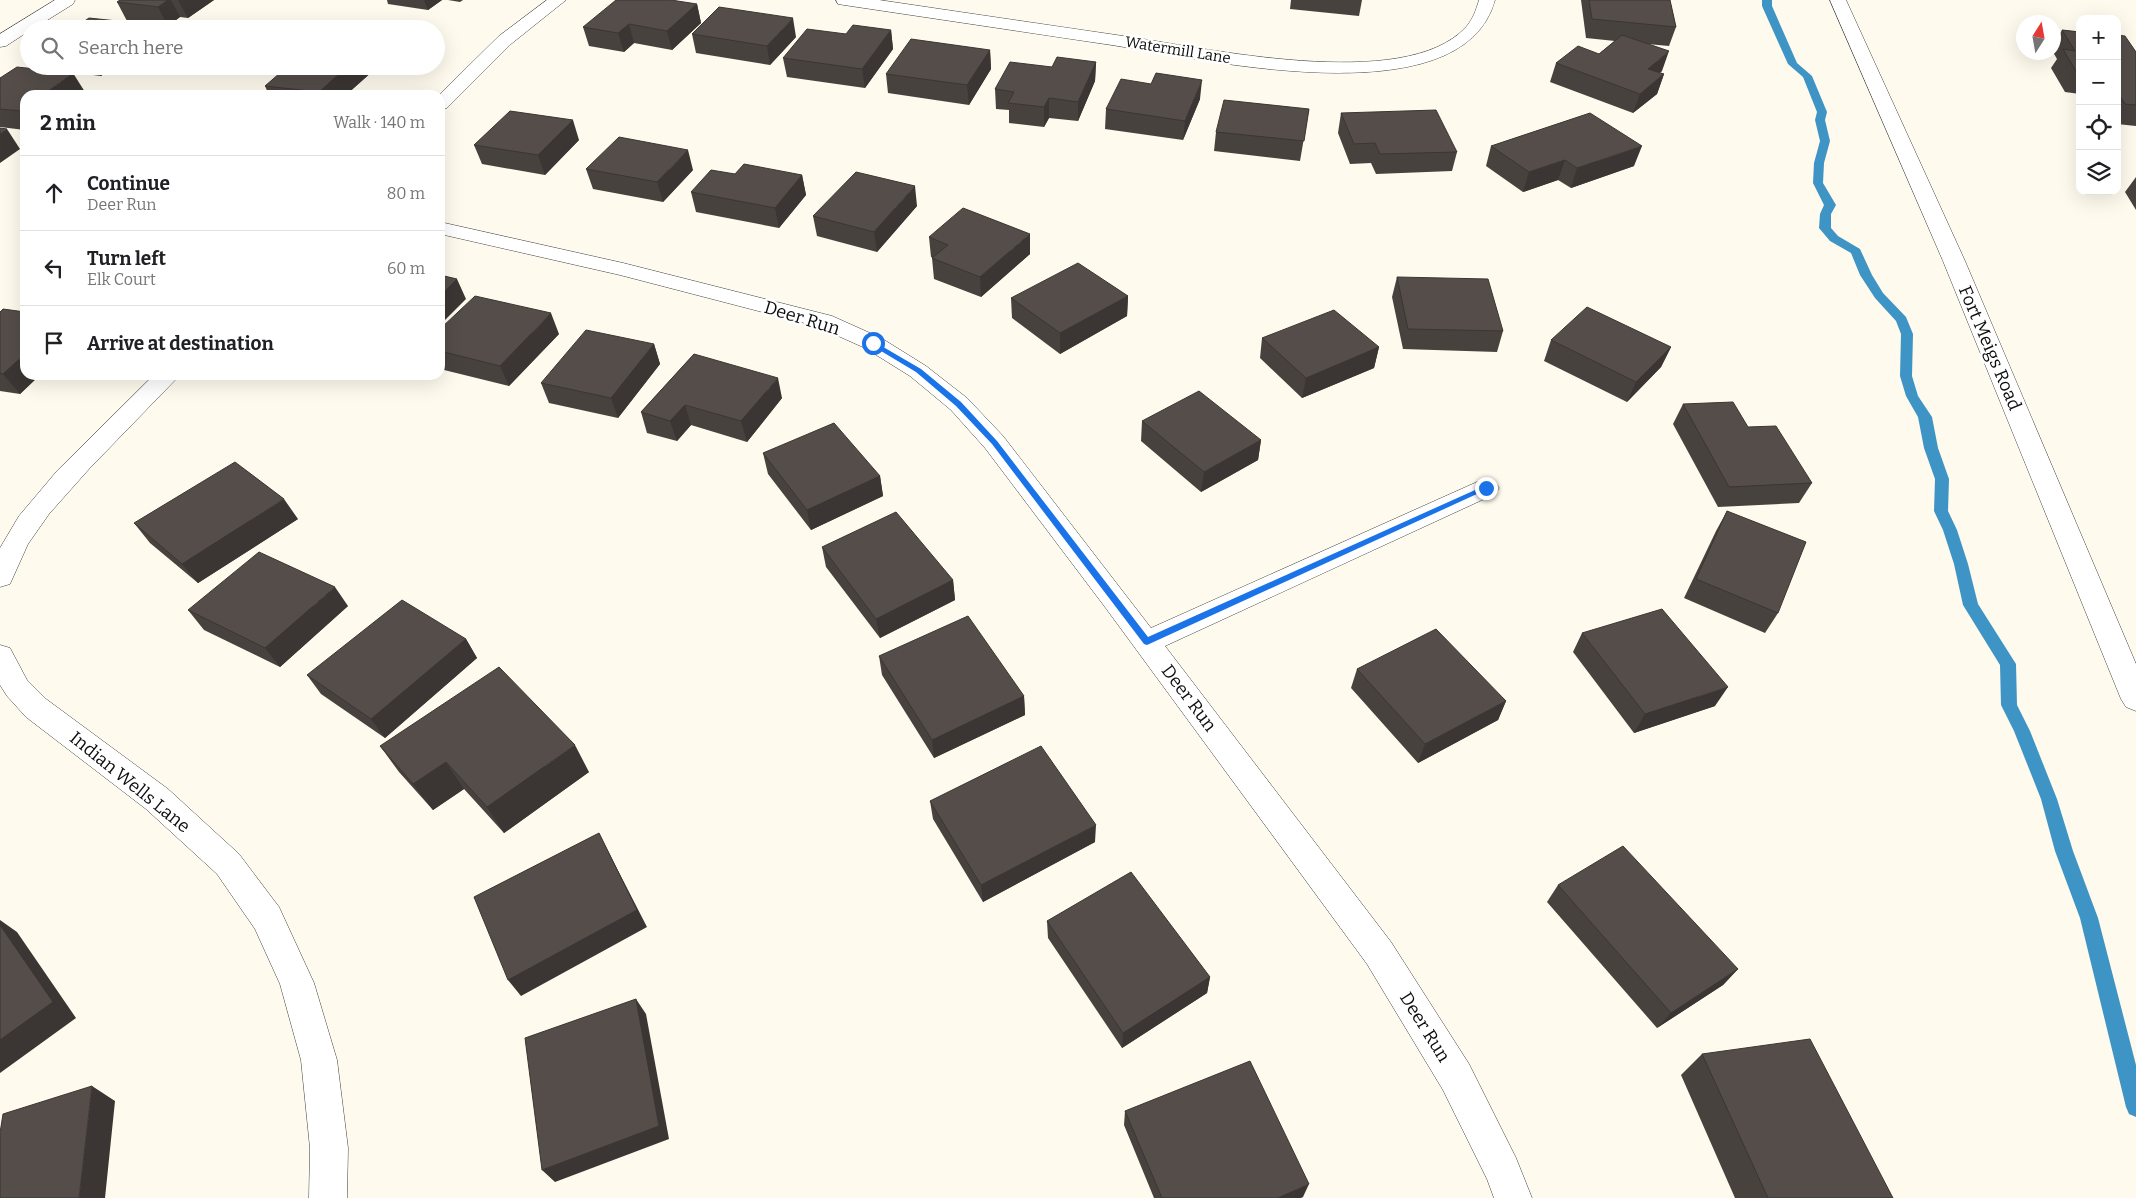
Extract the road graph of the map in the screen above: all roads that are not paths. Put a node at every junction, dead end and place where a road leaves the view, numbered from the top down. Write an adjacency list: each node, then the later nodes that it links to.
1 (67, 0): 8 (street)
2 (558, 0): 11 (street)
3 (844, 0): 7 (street, Watermill Lane)
4 (960, 0): 7 (street)
5 (1487, 0): 7 (street, Watermill Lane)
6 (1838, 0): 18 (street, Fort Meigs Road)
7 (948, 15)
8 (35, 20)
9 (20, 29): 10 (street)
10 (0, 42)
11 (445, 99)
12 (445, 229): 16 (street, Deer Run)
13 (163, 380): 15 (street)
14 (1486, 488): 16 (street)
15 (0, 576)
16 (1147, 642): 20 (street, Deer Run)
17 (0, 656): 19 (street, Indian Wells Lane)
18 (2136, 699)
19 (328, 1198)
20 (1513, 1198)

